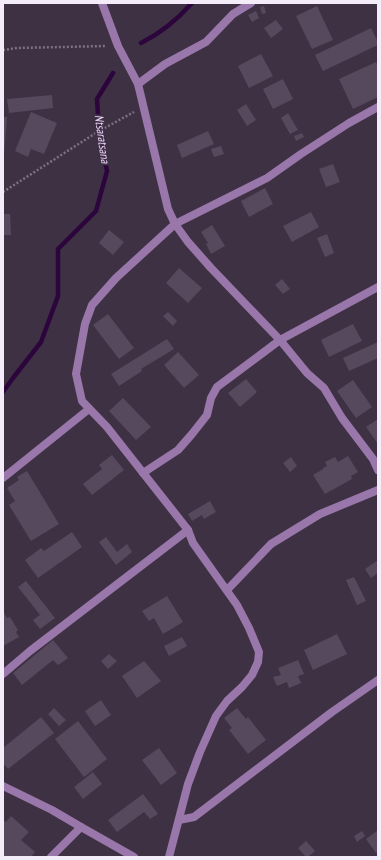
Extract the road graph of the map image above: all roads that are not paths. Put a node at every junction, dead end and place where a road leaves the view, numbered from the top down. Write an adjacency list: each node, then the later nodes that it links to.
1 (102, 3): 3 (street)
2 (252, 3): 3 (street)
3 (138, 84): 5 (street)
4 (378, 107): 5 (street)
5 (175, 224): 7 (street); 8 (street)
6 (378, 287): 7 (street)
7 (280, 340): 9 (street); 10 (street)
8 (89, 409): 10 (street); 11 (street)
9 (378, 470)
10 (143, 474): 13 (street)
11 (3, 478)
12 (378, 490): 14 (street)
13 (188, 530): 14 (street); 15 (street)
14 (226, 590): 18 (street)
15 (3, 674)
16 (378, 680): 18 (street)
17 (3, 786): 19 (street)
18 (179, 820): 22 (street)
19 (81, 827): 20 (street); 21 (street)
20 (51, 857)
21 (134, 857)
22 (169, 857)

